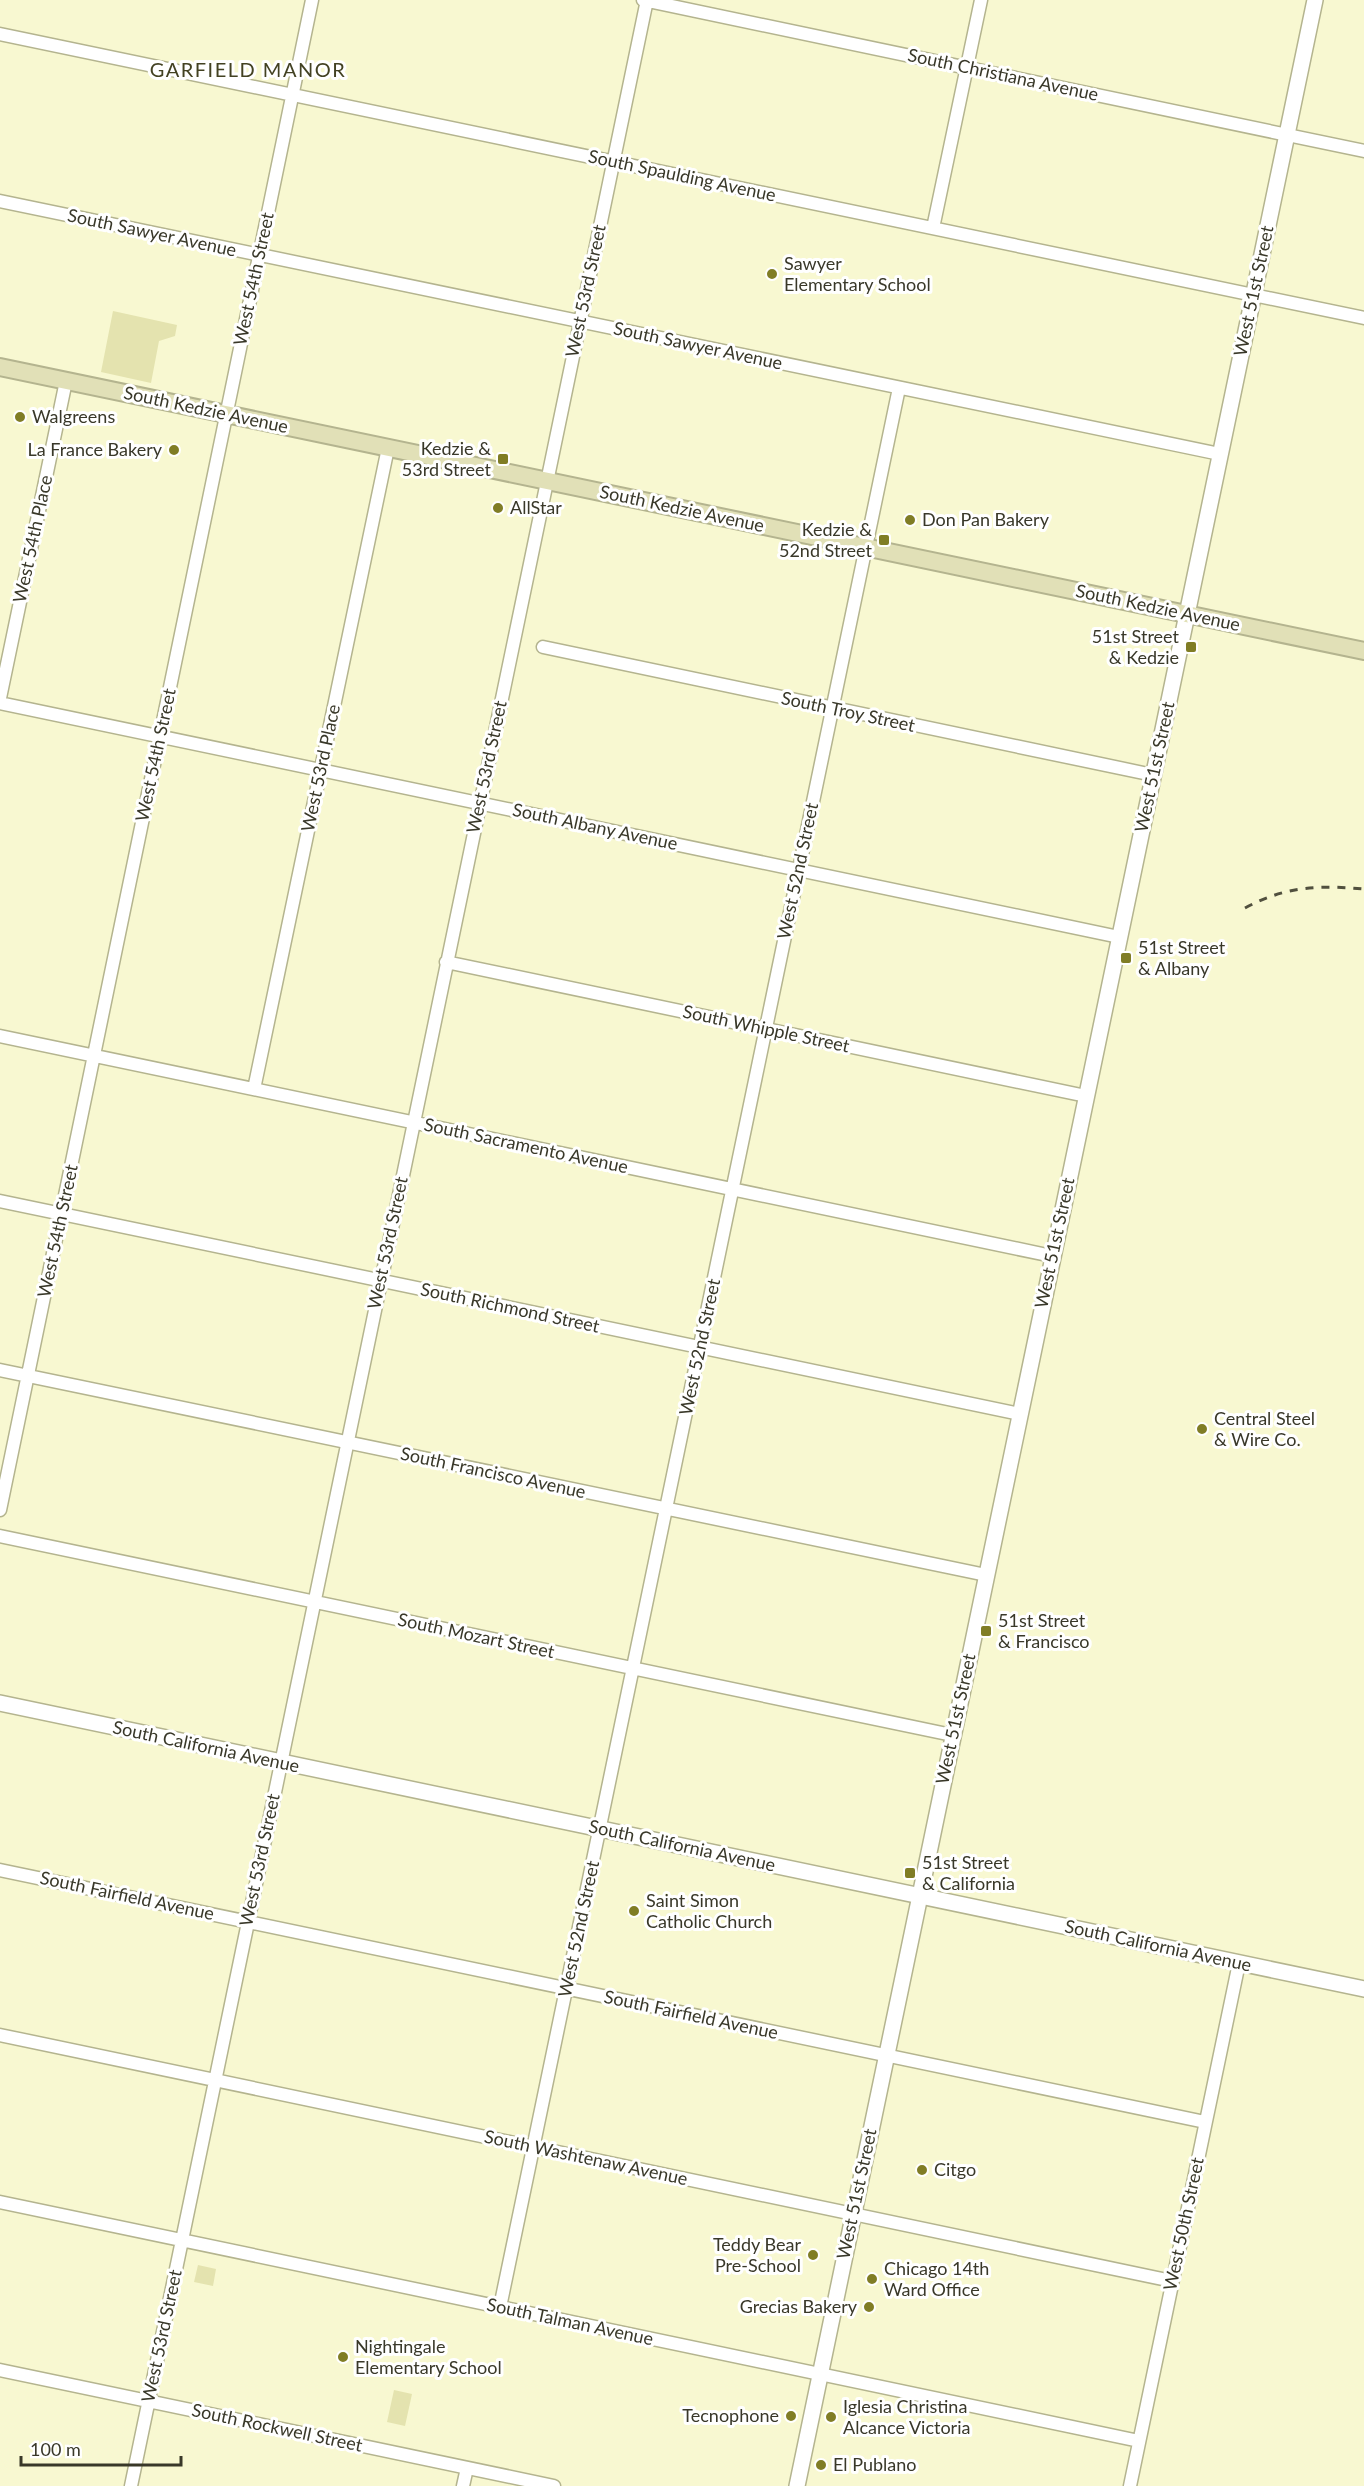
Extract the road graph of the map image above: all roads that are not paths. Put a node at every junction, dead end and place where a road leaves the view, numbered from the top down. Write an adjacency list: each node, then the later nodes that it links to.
1 (312, 0): 7 (street, West 54th Street)
2 (645, 0): 6 (street, South Christiana Avenue); 10 (street, West 53rd Street)
3 (981, 0): 6 (street)
4 (1315, 0): 8 (street, West 51st Street)
5 (0, 34): 7 (street, South Spaulding Avenue)
6 (967, 68): 8 (street, South Christiana Avenue); 12 (street)
7 (293, 94): 10 (street, South Spaulding Avenue); 13 (street, West 54th Street)
8 (1287, 135): 9 (street, South Christiana Avenue); 14 (street, West 51st Street)
9 (1364, 151)
10 (613, 161): 12 (street, South Spaulding Avenue); 16 (street, West 53rd Street)
11 (0, 201): 13 (street, South Sawyer Avenue)
12 (933, 228): 14 (street, South Spaulding Avenue)
13 (259, 255): 16 (street, South Sawyer Avenue); 20 (street, West 54th Street)
14 (1253, 294): 15 (street, South Spaulding Avenue); 22 (street, West 51st Street)
15 (1364, 318)
16 (579, 321): 19 (street, South Sawyer Avenue); 23 (street, West 53rd Street)
17 (0, 367): 18 (main road, South Kedzie Avenue)
18 (66, 381): 20 (main road, South Kedzie Avenue); 28 (street, West 54th Place)
19 (899, 388): 22 (street, South Sawyer Avenue); 24 (street, West 52nd Street)
20 (226, 414): 21 (main road, South Kedzie Avenue); 31 (street, West 54th Street)
21 (388, 448): 23 (main road, South Kedzie Avenue); 32 (street, West 53rd Place)
22 (1220, 454): 25 (street, West 51st Street)
23 (546, 481): 24 (main road, South Kedzie Avenue); 34 (street, West 53rd Street)
24 (866, 547): 25 (main road, South Kedzie Avenue); 30 (street, West 52nd Street)
25 (1187, 614): 27 (main road, South Kedzie Avenue); 33 (street, West 51st Street)
26 (543, 647): 30 (street, South Troy Street)
27 (1364, 651)
28 (0, 698)
29 (0, 703): 31 (street, South Albany Avenue)
30 (832, 709): 33 (street, South Troy Street); 35 (street, West 52nd Street)
31 (159, 736): 32 (street, South Albany Avenue); 40 (street, West 54th Street)
32 (321, 770): 34 (street, South Albany Avenue); 41 (street, West 53rd Place)
33 (1153, 775): 36 (street, West 51st Street)
34 (479, 803): 35 (street, South Albany Avenue); 37 (street, West 53rd Street)
35 (799, 870): 36 (street, South Albany Avenue); 38 (street, West 52nd Street)
36 (1119, 937): 42 (street, West 51st Street)
37 (446, 962): 38 (street, South Whipple Street); 43 (street, West 53rd Street)
38 (766, 1029): 42 (street, South Whipple Street); 44 (street, West 52nd Street)
39 (0, 1036): 40 (street, South Sacramento Avenue)
40 (94, 1055): 41 (street, South Sacramento Avenue); 46 (street, West 54th Street)
41 (254, 1089): 43 (street, South Sacramento Avenue)
42 (1086, 1096): 47 (street, West 51st Street)
43 (413, 1122): 44 (street, South Sacramento Avenue); 48 (street, West 53rd Street)
44 (732, 1189): 47 (street, South Sacramento Avenue); 49 (street, West 52nd Street)
45 (0, 1201): 46 (street, South Richmond Street)
46 (61, 1214): 48 (street, South Richmond Street); 51 (street, West 54th Street)
47 (1052, 1256): 52 (street, West 51st Street)
48 (380, 1281): 49 (street, South Richmond Street); 53 (street, West 53rd Street)
49 (700, 1347): 52 (street, South Richmond Street); 54 (street, West 52nd Street)
50 (0, 1370): 51 (street, South Francisco Avenue)
51 (28, 1376): 53 (street, South Francisco Avenue); 55 (street, West 54th Street)
52 (1020, 1414): 57 (street, West 51st Street)
53 (346, 1442): 54 (street, South Francisco Avenue); 58 (street, West 53rd Street)
54 (666, 1509): 57 (street, South Francisco Avenue); 59 (street, West 52nd Street)
55 (0, 1510)
56 (0, 1536): 58 (street, South Mozart Street)
57 (986, 1575): 61 (street, West 51st Street)
58 (314, 1602): 59 (street, South Mozart Street); 62 (street, West 53rd Street)
59 (633, 1668): 61 (street, South Mozart Street); 63 (street, West 52nd Street)
60 (0, 1703): 62 (street, South California Avenue)
61 (952, 1735): 65 (street, West 51st Street)
62 (281, 1762): 63 (street, South California Avenue); 66 (street, West 53rd Street)
63 (600, 1829): 65 (street, South California Avenue); 68 (street, West 52nd Street)
64 (0, 1870): 66 (street, South Fairfield Avenue)
65 (919, 1896): 67 (street, South California Avenue); 71 (street, West 51st Street)
66 (247, 1922): 68 (street, South Fairfield Avenue); 72 (street, West 53rd Street)
67 (1239, 1963): 69 (street, South California Avenue); 73 (street, West 50th Street)
68 (567, 1989): 71 (street, South Fairfield Avenue); 74 (street, West 52nd Street)
69 (1364, 1989)
70 (0, 2035): 72 (street, South Washtenaw Avenue)
71 (886, 2055): 73 (street, South Fairfield Avenue); 76 (street, West 51st Street)
72 (215, 2080): 74 (street, South Washtenaw Avenue); 77 (street, West 53rd Street)
73 (1205, 2122): 78 (street, West 50th Street)
74 (534, 2147): 76 (street, South Washtenaw Avenue); 79 (street, West 52nd Street)
75 (0, 2202): 77 (street, South Talman Avenue)
76 (853, 2214): 78 (street, South Washtenaw Avenue); 81 (street, West 51st Street)
77 (182, 2240): 79 (street, South Talman Avenue); 82 (street, West 53rd Street)
78 (1172, 2281): 83 (street, West 50th Street)
79 (501, 2307): 81 (street, South Talman Avenue)
80 (0, 2370): 82 (street, South Rockwell Street)
81 (820, 2374): 83 (street, South Talman Avenue); 88 (street, West 51st Street)
82 (148, 2401): 84 (street, South Rockwell Street); 85 (street, West 53rd Street)
83 (1139, 2441): 89 (street, West 50th Street)
84 (467, 2468): 86 (street); 87 (street, South Rockwell Street)
85 (131, 2486)
86 (463, 2486)
87 (554, 2486)
88 (796, 2486)
89 (1130, 2486)

